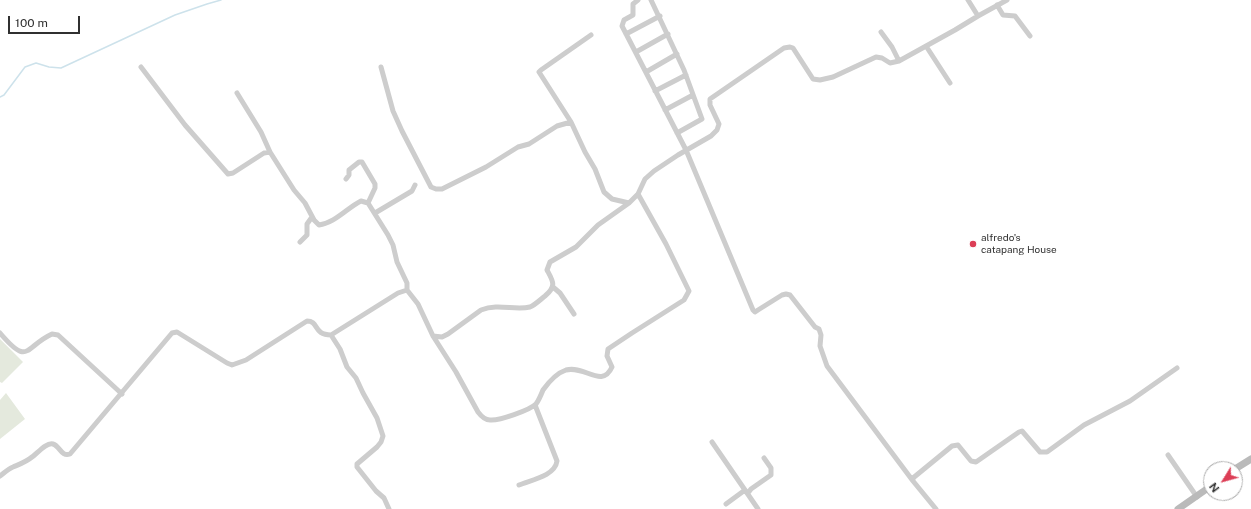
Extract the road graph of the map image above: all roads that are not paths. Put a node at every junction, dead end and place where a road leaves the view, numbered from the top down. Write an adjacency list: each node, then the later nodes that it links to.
1 (638, 0): 9 (street)
2 (651, 0): 6 (street)
3 (968, 0): 7 (street)
4 (1007, 0): 5 (street)
5 (997, 5): 7 (street); 12 (street)
6 (660, 16): 9 (street); 10 (street)
7 (978, 16): 13 (street)
8 (881, 32): 16 (street)
9 (626, 34): 14 (street)
10 (668, 34): 14 (street); 15 (street)
11 (591, 35): 26 (street)
12 (1030, 36)
13 (926, 46): 16 (street); 21 (street)
14 (636, 52): 19 (street)
15 (677, 54): 19 (street); 20 (street)
16 (899, 61): 28 (street)
17 (141, 67): 29 (street)
18 (381, 67): 26 (street)
19 (646, 72): 22 (street)
20 (686, 75): 22 (street); 24 (street)
21 (950, 83)
22 (655, 91): 25 (street)
23 (236, 93): 29 (street)
24 (693, 95): 25 (street); 27 (street)
25 (665, 110): 27 (street)
26 (571, 122): 34 (street)
27 (677, 133): 28 (street)
28 (686, 150): 32 (street); 51 (street)
29 (270, 152): 36 (street)
30 (346, 179): 33 (street)
31 (415, 185): 35 (street)
32 (638, 194): 34 (street); 46 (street)
33 (368, 202): 35 (street); 36 (street)
34 (629, 203): 38 (street)
35 (375, 213): 39 (street)
36 (312, 217): 37 (street)
37 (300, 242)
38 (553, 287): 40 (street); 43 (street)
39 (407, 290): 42 (street); 43 (street)
40 (574, 314)
41 (0, 333): 45 (street)
42 (331, 335): 45 (street); 57 (street)
43 (433, 336): 46 (street)
44 (1178, 368): 51 (street)
45 (122, 394): 50 (street)
46 (535, 405): 52 (street)
47 (712, 442): 53 (street)
48 (1168, 455): 55 (street)
49 (764, 458): 53 (street)
50 (0, 476)
51 (913, 482): 59 (street)
52 (519, 484)
53 (746, 492): 56 (street); 58 (street)
54 (1203, 492): 55 (street)
55 (1197, 496): 60 (street)
56 (726, 504)
57 (389, 509)
58 (758, 509)
59 (936, 509)
60 (1178, 509)

